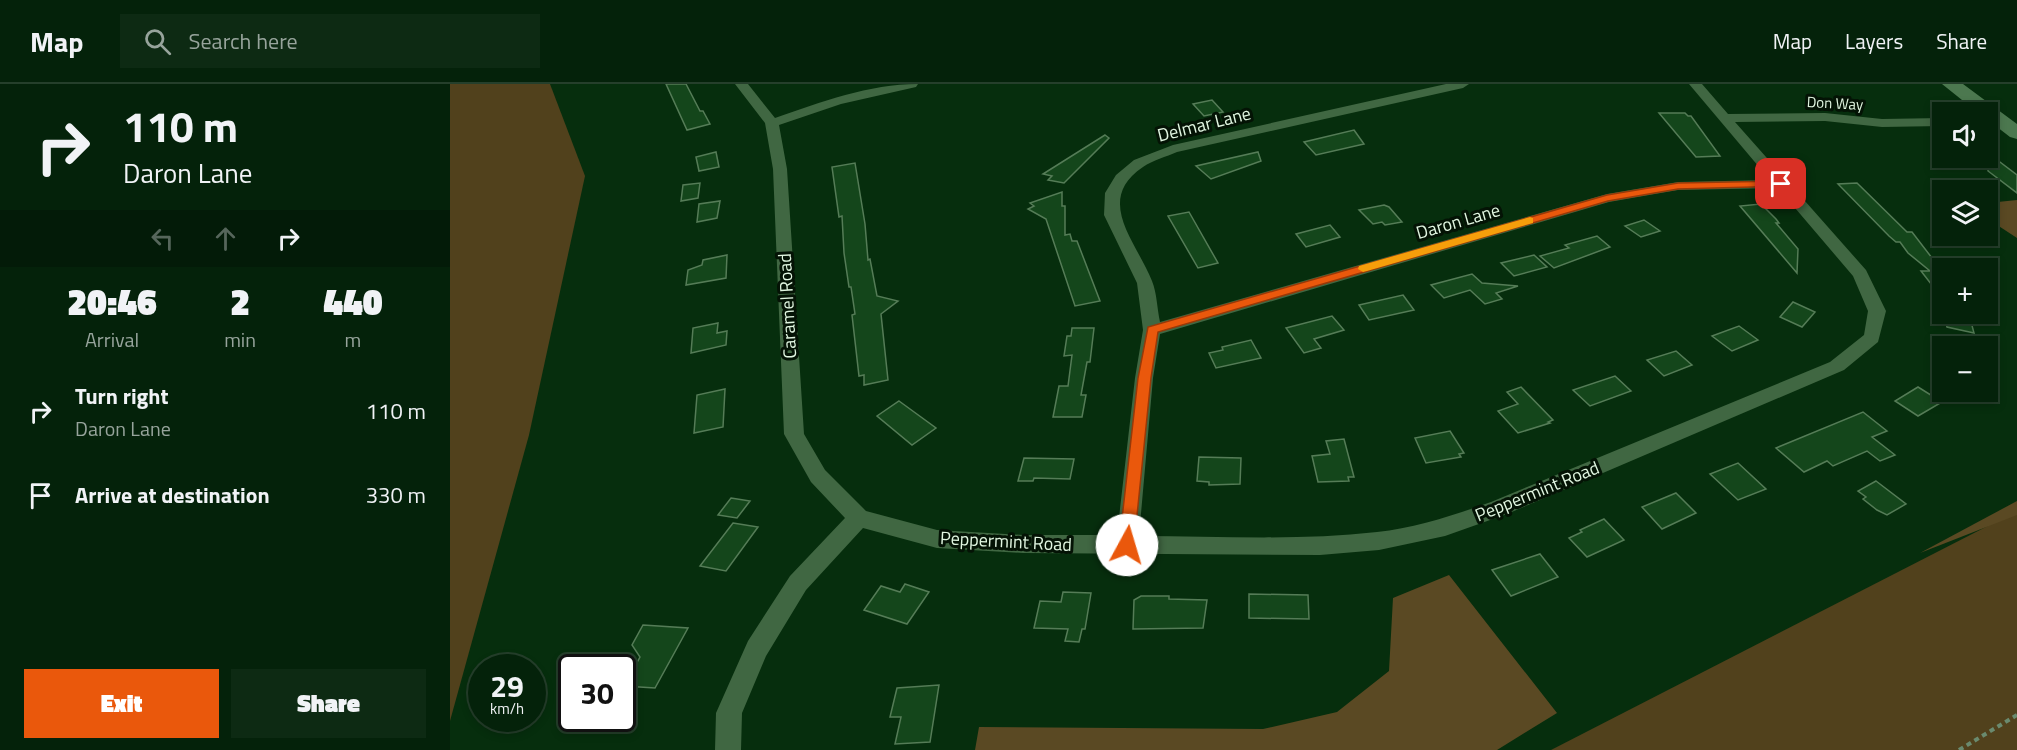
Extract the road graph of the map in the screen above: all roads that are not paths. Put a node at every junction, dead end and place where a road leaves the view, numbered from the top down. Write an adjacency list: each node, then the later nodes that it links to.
1 (741, 84): 9 (street, Caramel Road)
2 (912, 84): 9 (street)
3 (1463, 84): 13 (street, Delmar Lane)
4 (1695, 84): 7 (street, Peppermint Road)
5 (1952, 84): 6 (main road)
6 (1972, 102)
7 (1726, 118): 8 (street, Don Way); 12 (street, Peppermint Road)
8 (1932, 122)
9 (772, 123): 14 (street, Caramel Road)
10 (1998, 123): 11 (main road)
11 (2017, 133)
12 (1781, 184): 13 (street, Daron Lane); 15 (street, Peppermint Road)
13 (1152, 330): 15 (street, Delmar Lane)
14 (859, 518): 15 (street, Peppermint Road); 16 (street)
15 (1127, 545)
16 (728, 750)

